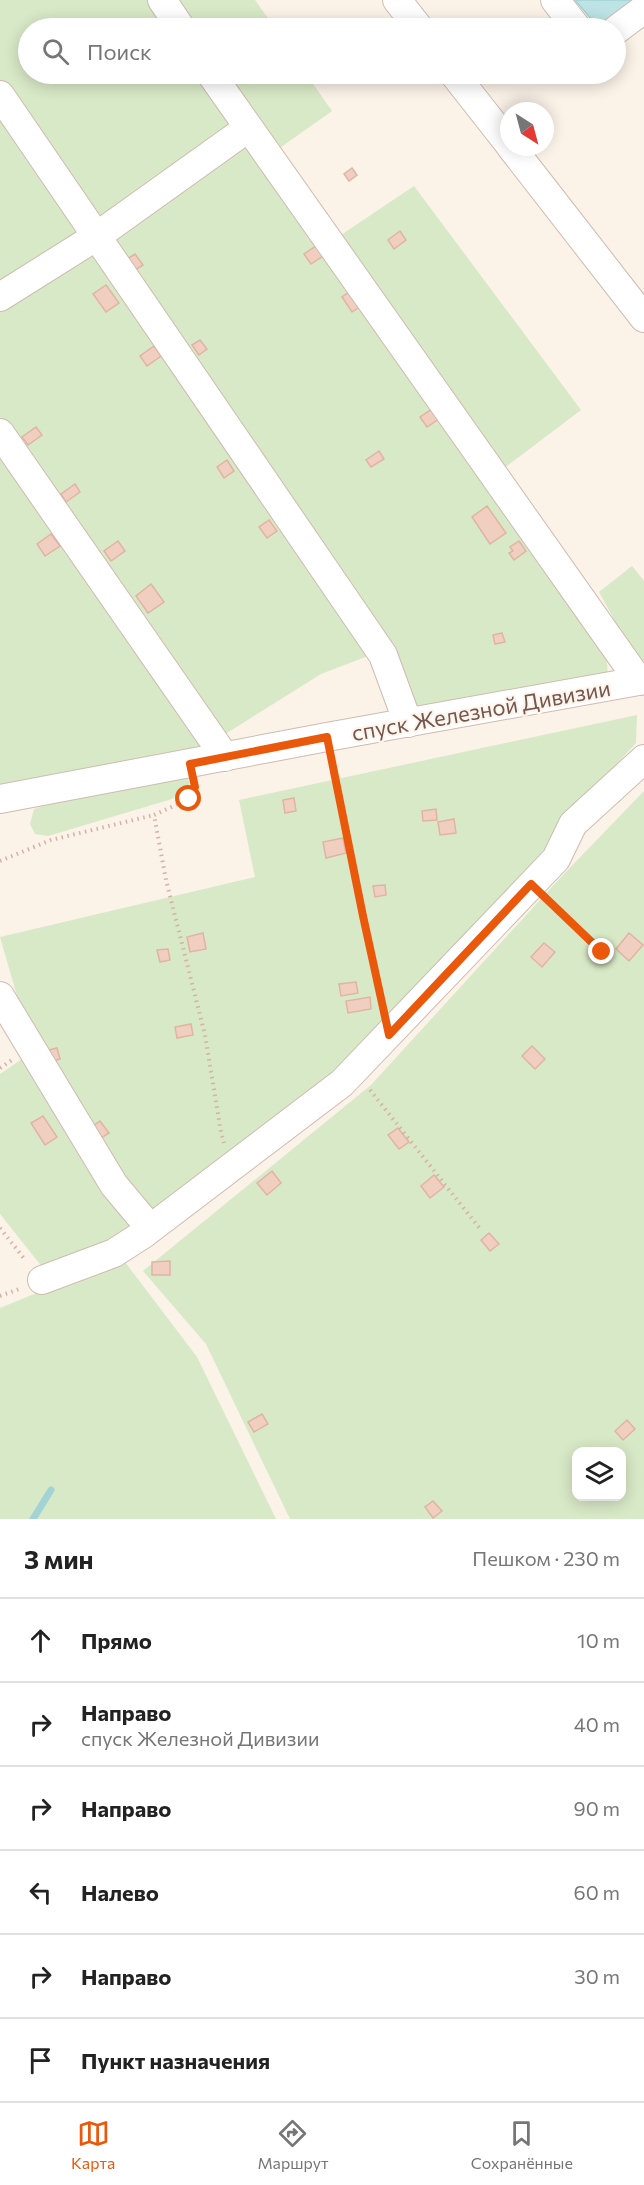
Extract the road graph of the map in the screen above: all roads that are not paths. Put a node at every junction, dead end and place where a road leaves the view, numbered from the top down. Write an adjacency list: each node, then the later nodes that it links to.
1 (162, 0): 5 (street)
2 (397, 0): 6 (street)
3 (555, 0): 7 (street)
4 (644, 9): 8 (street)
5 (174, 18)
6 (411, 18)
7 (569, 18)
8 (626, 22)
9 (219, 84): 12 (street)
10 (462, 84): 13 (street)
11 (0, 95): 15 (street)
12 (248, 128): 15 (street); 19 (street)
13 (500, 132)
14 (519, 156): 17 (street)
15 (97, 236): 16 (street); 20 (street)
16 (0, 297)
17 (644, 318)
18 (0, 433): 21 (street)
19 (641, 681): 20 (street, спуск Железной Дивизии)
20 (408, 723): 21 (street, спуск Железной Дивизии)
21 (225, 757): 23 (street, спуск Железной Дивизии)
22 (644, 759): 25 (street)
23 (0, 799)
24 (0, 996): 25 (street)
25 (150, 1228): 26 (street)
26 (42, 1280)

